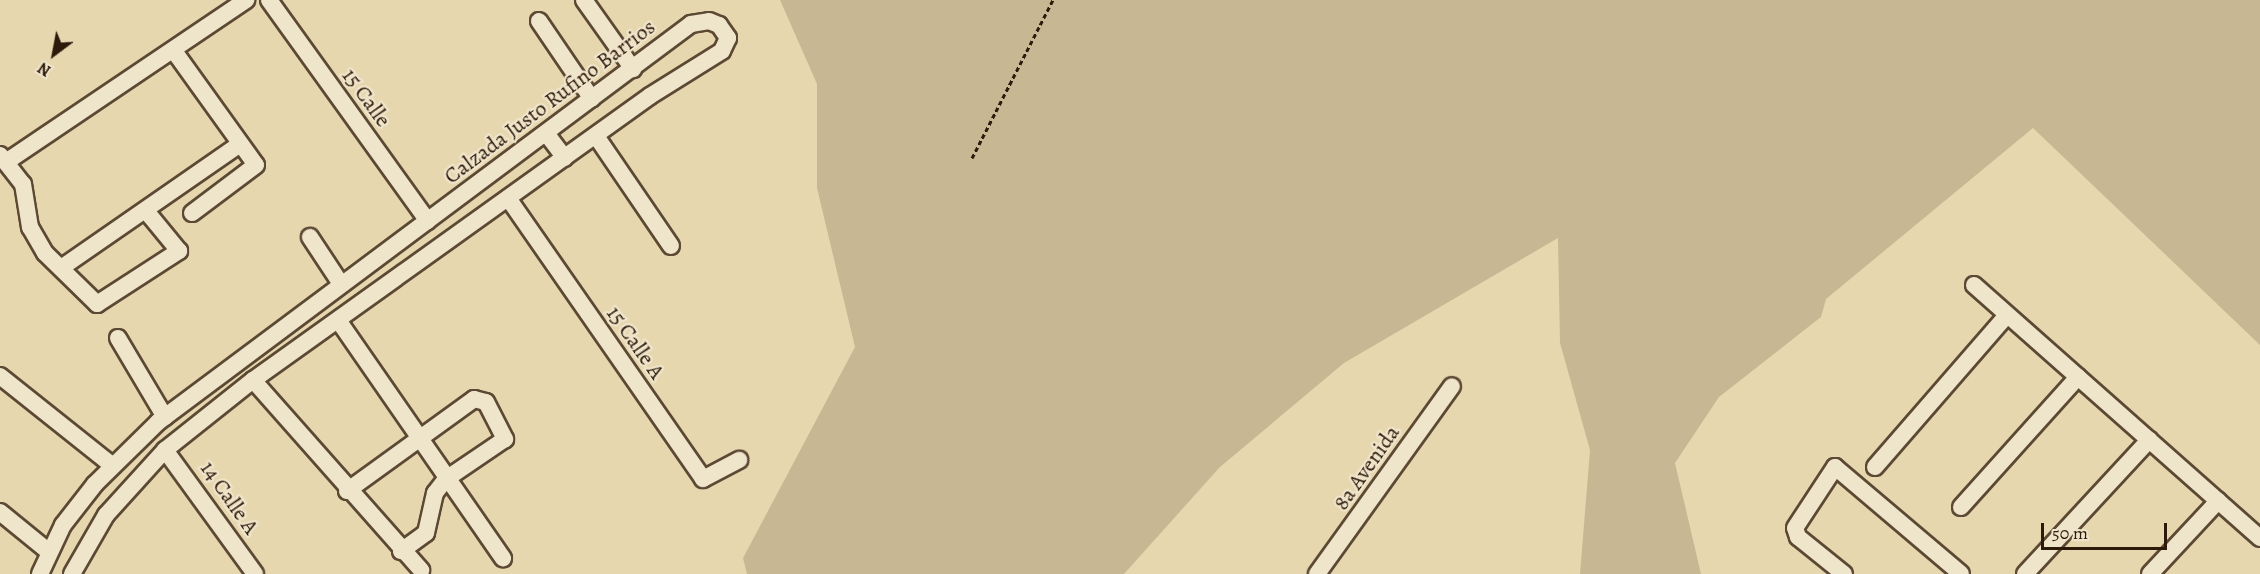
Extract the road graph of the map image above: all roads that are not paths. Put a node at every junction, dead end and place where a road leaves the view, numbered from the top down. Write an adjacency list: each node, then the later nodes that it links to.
1 (246, 0): 5 (street)
2 (268, 0): 16 (street, 15 Calle)
3 (584, 0): 6 (street)
4 (539, 21): 7 (street)
5 (174, 51): 10 (street); 12 (street)
6 (633, 69): 7 (street, Calzada Justo Rufino Barrios); 9 (street, Calzada Justo Rufino Barrios)
7 (592, 99): 8 (street, Calzada Justo Rufino Barrios)
8 (546, 132): 11 (street); 16 (street, Calzada Justo Rufino Barrios)
9 (596, 136): 11 (street, Calzada Justo Rufino Barrios); 18 (street)
10 (240, 144): 14 (street); 15 (street)
11 (565, 158): 13 (street, Calzada Justo Rufino Barrios)
12 (3, 159): 19 (street)
13 (507, 198): 23 (street, Calzada Justo Rufino Barrios); 35 (street, 15 Calle A)
14 (147, 212): 19 (street); 19 (street)
15 (192, 213)
16 (428, 221): 20 (street, Calzada Justo Rufino Barrios)
17 (310, 237): 20 (street)
18 (671, 246)
19 (61, 268)
20 (341, 284): 24 (street, Calzada Justo Rufino Barrios)
21 (1974, 285): 22 (street)
22 (2007, 315): 28 (street); 37 (street)
23 (338, 320): 26 (street, Calzada Justo Rufino Barrios); 32 (street)
24 (282, 328): 26 (street); 31 (street, Calzada Justo Rufino Barrios)
25 (118, 338): 31 (street)
26 (297, 349): 29 (street, Calzada Justo Rufino Barrios)
27 (0, 376): 36 (street)
28 (2078, 377): 33 (street); 41 (street)
29 (253, 380): 34 (street, Calzada Justo Rufino Barrios); 39 (street)
30 (1452, 386): 51 (street, 8a Avenida)
31 (165, 417): 36 (street, Calzada Justo Rufino Barrios)
32 (418, 438): 38 (street); 38 (street); 39 (street)
33 (2149, 440): 40 (street); 54 (street)
34 (165, 450): 49 (street, Calzada Justo Rufino Barrios); 50 (street, 14 Calle A)
35 (739, 460)
36 (113, 466): 45 (street, Calzada Justo Rufino Barrios)
37 (1875, 466)
38 (446, 479): 44 (street); 46 (street)
39 (347, 491): 44 (street)
40 (2218, 501): 43 (street); 55 (street)
41 (1961, 507)
42 (0, 512): 45 (street)
43 (2260, 538)
44 (401, 551): 47 (street)
45 (49, 552): 48 (street, Calzada Justo Rufino Barrios)
46 (503, 558)
47 (421, 570)
48 (40, 574)
49 (72, 574)
50 (255, 574)
51 (1317, 574)
52 (1844, 574): 53 (street)
53 (1961, 574)
54 (2025, 574)
55 (2150, 574)

